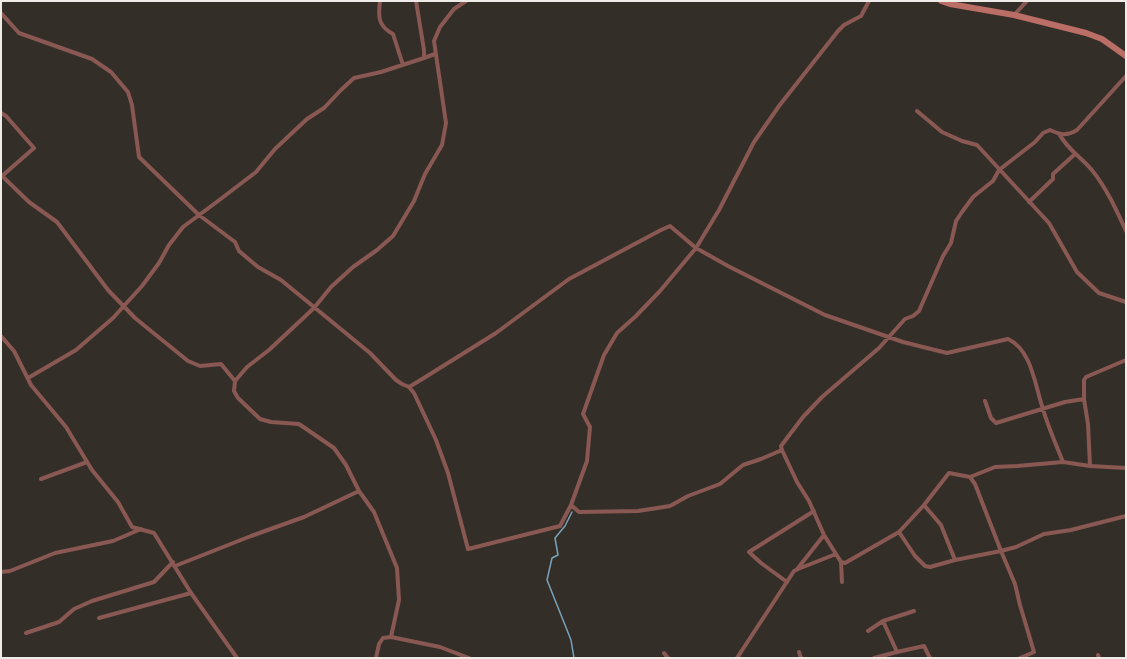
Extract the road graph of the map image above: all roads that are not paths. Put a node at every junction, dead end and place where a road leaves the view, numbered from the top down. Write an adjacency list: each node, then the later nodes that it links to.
1 (380, 1): 12 (street)
2 (416, 1): 11 (street)
3 (466, 1): 9 (street)
4 (869, 1): 23 (street)
5 (941, 1): 8 (main road)
6 (1027, 1): 8 (street)
7 (1, 13): 21 (street)
8 (1014, 15): 10 (main road)
9 (436, 54): 11 (street); 26 (street)
10 (1126, 56)
11 (424, 58): 12 (street)
12 (403, 65): 21 (street)
13 (1126, 76): 16 (street)
14 (917, 111): 18 (street)
15 (1, 113): 19 (street)
16 (1060, 134): 17 (street); 18 (street)
17 (1075, 154): 20 (street); 22 (street)
18 (999, 170): 20 (street); 28 (street)
19 (2, 176): 25 (street)
20 (1029, 202): 24 (street)
21 (199, 215): 25 (street); 26 (street)
22 (1126, 231)
23 (696, 248): 28 (street); 32 (street); 44 (street)
24 (1126, 302)
25 (124, 307): 30 (street); 31 (street)
26 (314, 308): 31 (street); 32 (street)
27 (1, 336): 30 (street)
28 (889, 337): 35 (street); 36 (street)
29 (1126, 360): 33 (street)
30 (28, 378): 37 (street)
31 (235, 381): 43 (street)
32 (409, 387): 44 (street)
33 (1084, 399): 35 (street); 39 (street)
34 (985, 401): 35 (street)
35 (1043, 409): 38 (street)
36 (782, 450): 44 (street); 46 (street)
37 (87, 462): 42 (street); 48 (street)
38 (1063, 462): 39 (street); 41 (street)
39 (1090, 466): 40 (street)
40 (1126, 468)
41 (970, 477): 45 (street); 51 (street)
42 (41, 479)
43 (359, 491): 55 (street); 66 (street)
44 (571, 505)
45 (924, 505): 49 (street); 53 (street)
46 (814, 511): 50 (street); 58 (street)
47 (1126, 516): 51 (street)
48 (141, 530): 55 (street); 57 (street)
49 (899, 532): 53 (street); 54 (street)
50 (824, 535): 52 (street); 56 (street)
51 (1001, 551): 53 (street); 70 (street)
52 (836, 554): 54 (street); 56 (street)
53 (955, 560)
54 (841, 562): 59 (street)
55 (174, 564): 60 (street); 65 (street)
56 (798, 568): 58 (street)
57 (1, 572)
58 (787, 582): 75 (street)
59 (842, 582)
60 (191, 593): 62 (street); 71 (street)
61 (914, 611): 63 (street)
62 (99, 618)
63 (883, 622): 64 (street); 68 (street)
64 (868, 630)
65 (26, 633)
66 (391, 636): 72 (street); 73 (street)
67 (799, 652): 76 (street)
68 (897, 652): 77 (street); 78 (street)
69 (664, 653): 74 (street)
70 (1028, 657): 79 (street)
71 (237, 658)
72 (376, 658)
73 (469, 658)
74 (668, 658)
75 (737, 658)
76 (801, 658)
77 (874, 658)
78 (930, 658)
79 (1020, 658)

